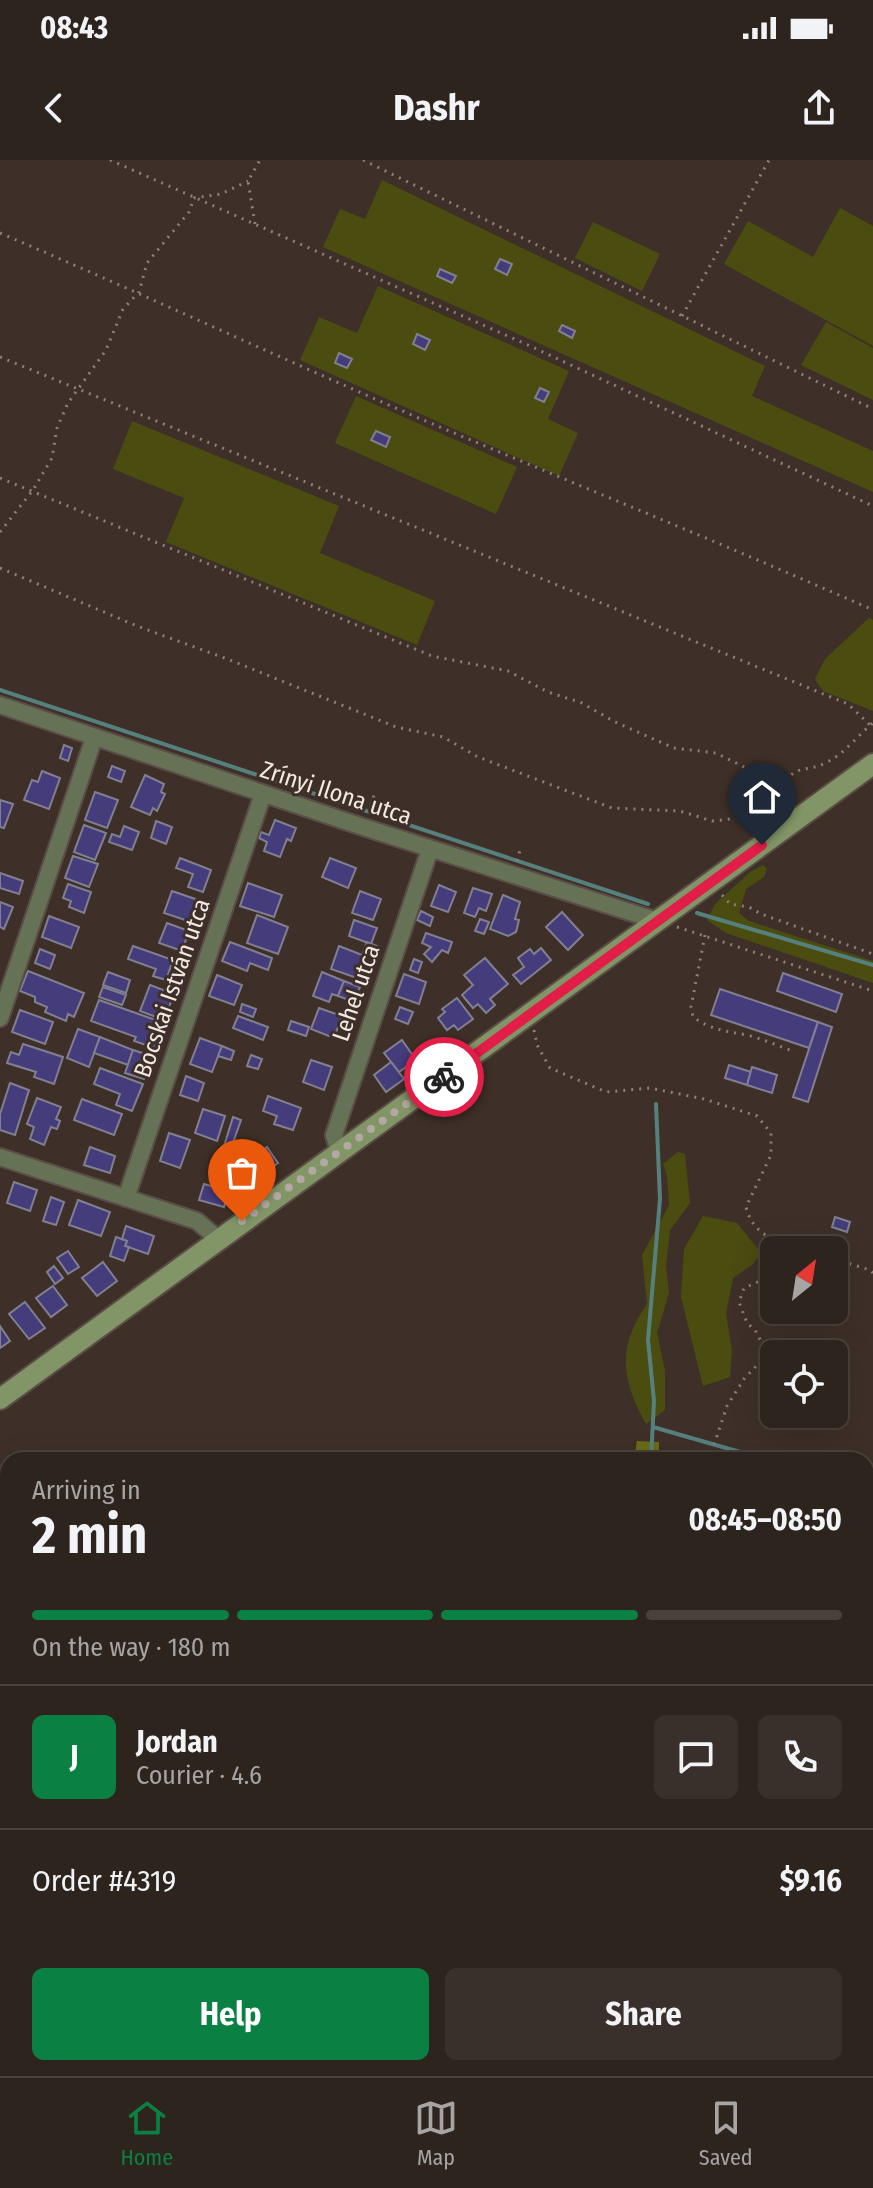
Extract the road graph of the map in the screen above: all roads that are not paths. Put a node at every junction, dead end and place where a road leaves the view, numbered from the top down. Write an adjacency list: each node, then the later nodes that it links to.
1 (0, 705): 2 (street, Zrínyi Ilona utca)
2 (94, 738): 4 (street, Zrínyi Ilona utca); 7 (street)
3 (873, 764): 6 (main road)
4 (270, 790): 5 (street, Zrínyi Ilona utca); 10 (street, Bocskai István utca)
5 (430, 849): 6 (street, Zrínyi Ilona utca); 8 (street, Lehel utca)
6 (664, 916): 8 (main road)
7 (0, 1018)
8 (339, 1152): 11 (main road)
9 (0, 1157): 10 (street)
10 (126, 1198): 11 (street)
11 (218, 1239): 12 (main road)
12 (0, 1399)

